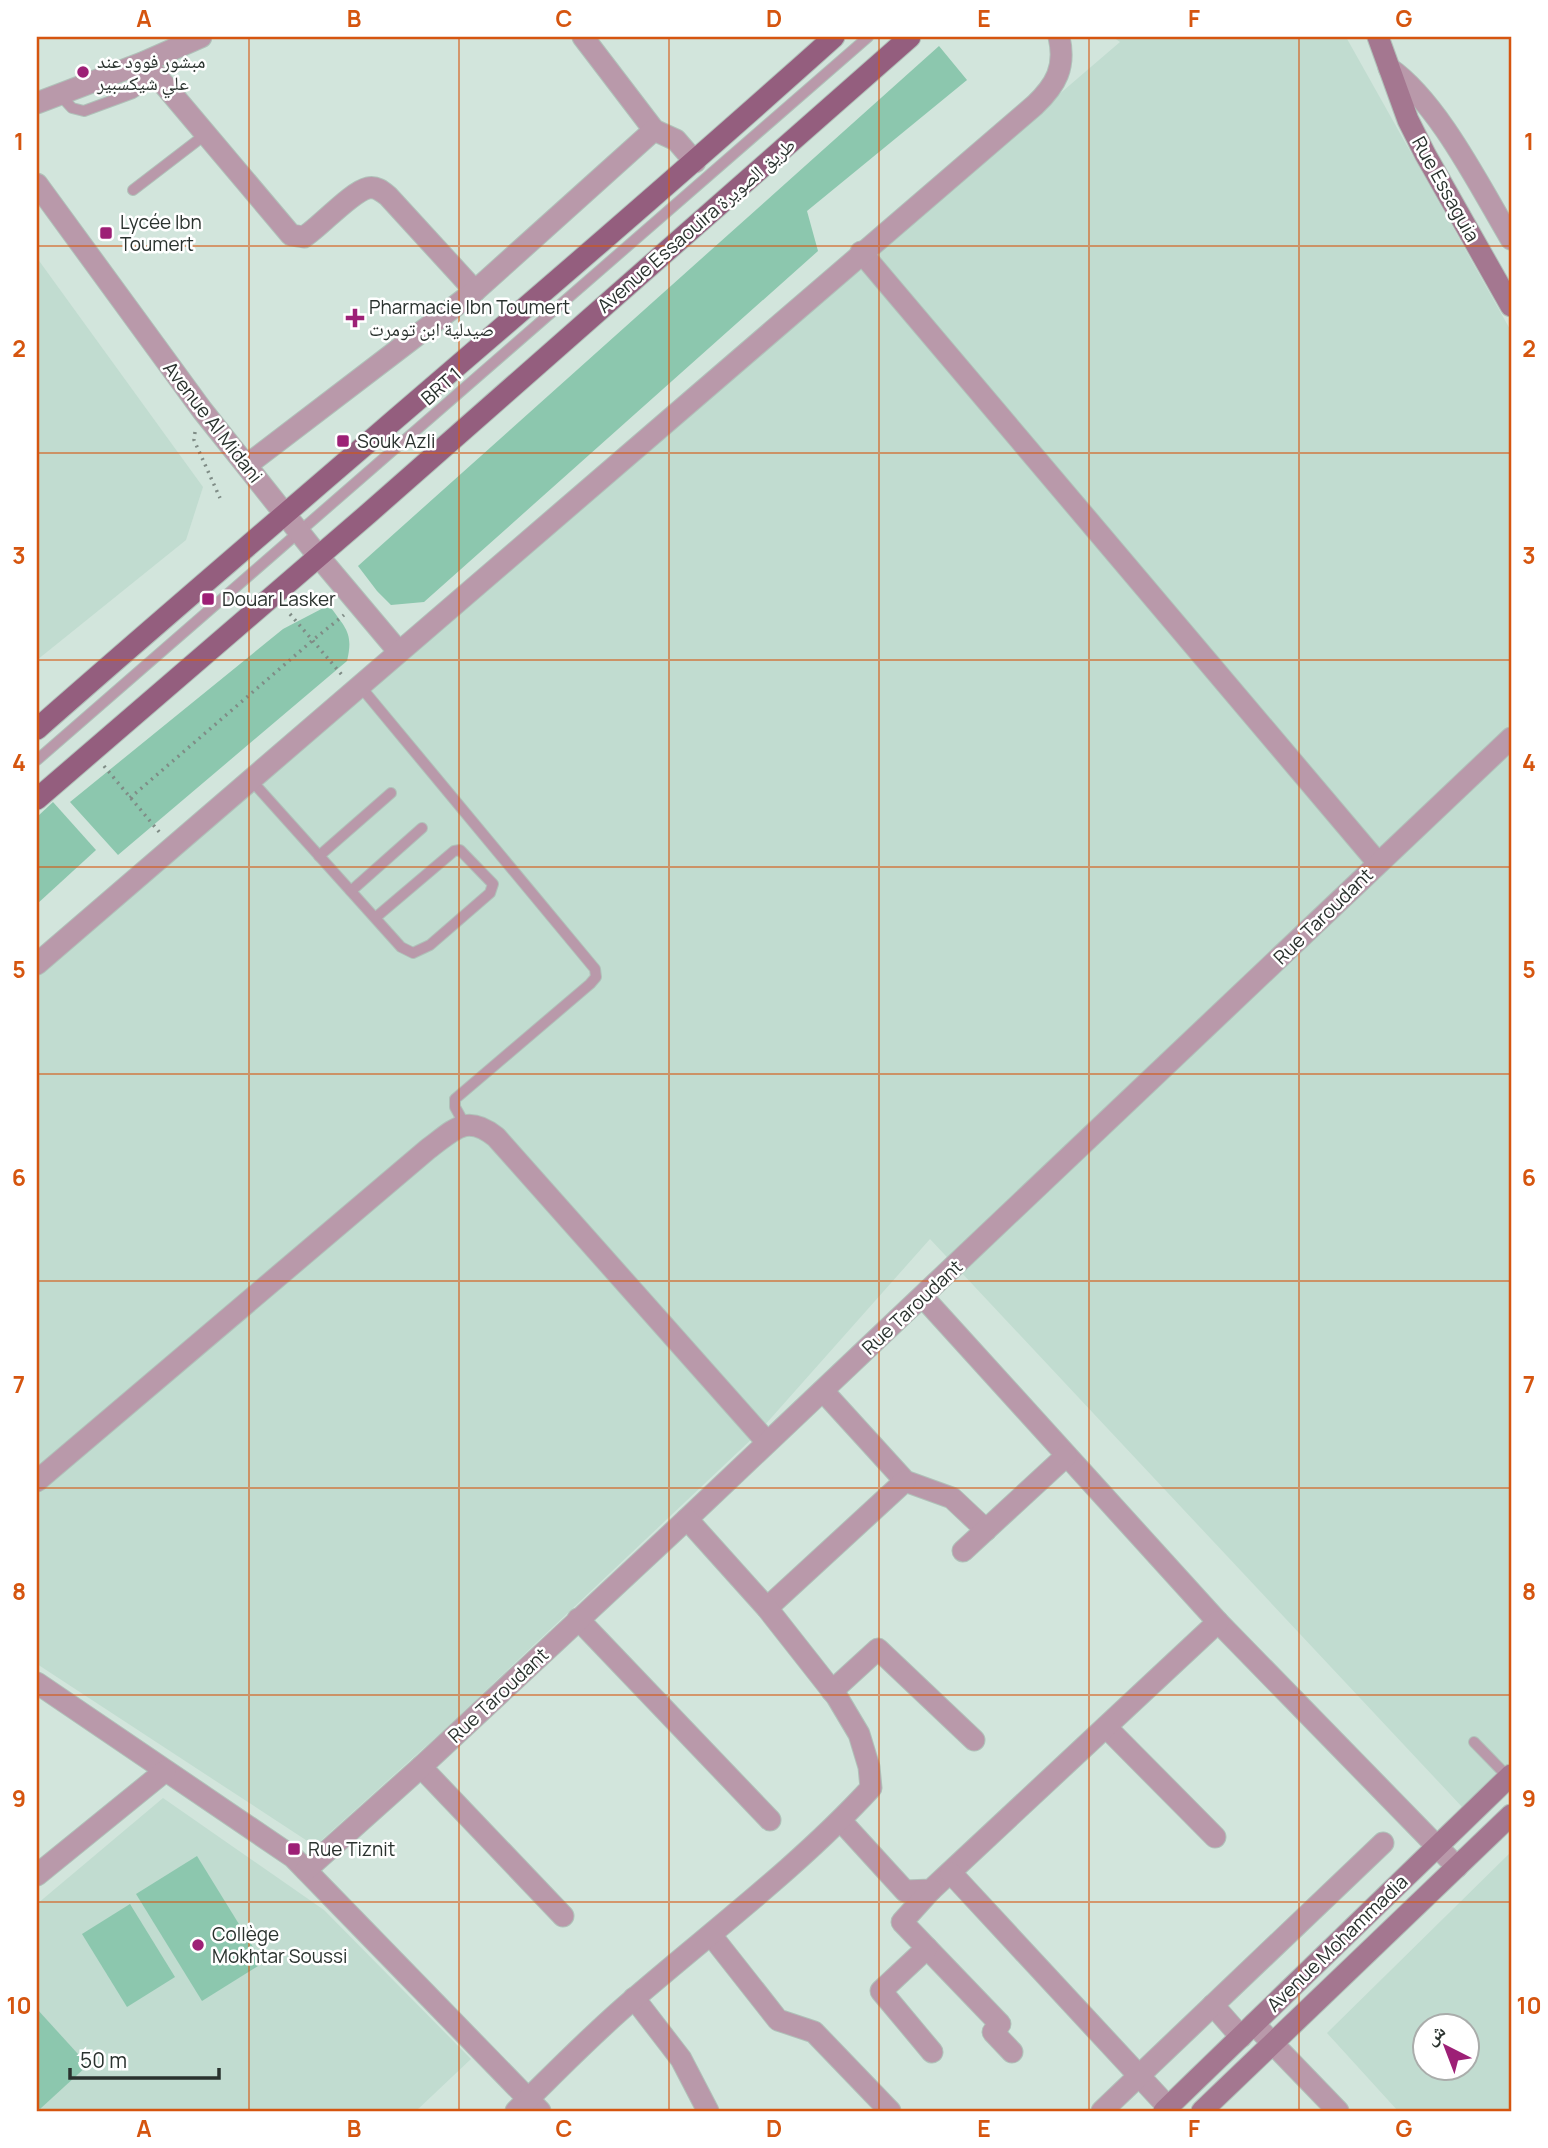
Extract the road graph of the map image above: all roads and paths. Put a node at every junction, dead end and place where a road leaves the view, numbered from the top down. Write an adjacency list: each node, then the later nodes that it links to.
1 (201, 37): 8 (street)
2 (583, 37): 11 (street)
3 (834, 37): 13 (main road)
4 (868, 37): 24 (lane, BRT 1)
5 (910, 37): 25 (main road, Avenue Essaouira طريق الصويرة)
6 (1059, 37): 17 (street)
7 (1378, 37): 9 (street, Rue Essaguia)
8 (143, 62): 10 (street); 12 (street)
9 (1389, 68): 16 (street, Rue Essaguia); 19 (street, Rue Essaguia)
10 (37, 103)
11 (654, 130): 13 (street); 18 (street)
12 (206, 134): 15 (lane); 18 (street)
13 (695, 162): 23 (main road)
14 (37, 184): 20 (street, Avenue Al Midani)
15 (133, 190)
16 (1511, 239)
17 (861, 252): 29 (street); 42 (street)
18 (475, 291): 21 (street)
19 (1511, 306)
20 (202, 410): 21 (street, Avenue Al Midani); 22 (path)
21 (247, 465): 23 (street, Avenue Al Midani)
22 (220, 498)
23 (284, 513): 24 (street, Avenue Al Midani); 31 (main road)
24 (299, 532): 25 (street, Avenue Al Midani); 34 (lane, BRT 1)
25 (319, 556): 26 (street, Avenue Al Midani); 33 (main road, Avenue Essaouira طريق الصويرة)
26 (359, 604): 28 (path); 29 (street, Avenue Al Midani)
27 (290, 614): 28 (path)
28 (313, 640): 30 (path); 37 (path)
29 (399, 652): 30 (street)
30 (357, 688): 35 (street); 46 (lane)
31 (37, 729)
32 (1511, 738): 42 (street, Rue Taroudant)
33 (92, 751): 37 (path); 38 (main road, Avenue Essaouira طريق الصويرة)
34 (37, 760)
35 (251, 780): 40 (street); 41 (lane)
36 (391, 793): 41 (lane)
37 (130, 798): 40 (path)
38 (37, 799)
39 (422, 828): 43 (lane)
40 (172, 847): 45 (street)
41 (319, 856): 43 (lane)
42 (1378, 863): 47 (street, Rue Taroudant)
43 (351, 891): 44 (lane)
44 (375, 918): 44 (lane)
45 (37, 964)
46 (466, 1125): 49 (street); 51 (street)
47 (923, 1297): 48 (street, Rue Taroudant); 50 (street)
48 (823, 1391): 49 (street, Rue Taroudant); 52 (street)
49 (767, 1442): 53 (street, Rue Taroudant)
50 (1066, 1456): 54 (street); 58 (street)
51 (37, 1481)
52 (905, 1481): 54 (street); 56 (street)
53 (687, 1519): 56 (street); 57 (street, Rue Taroudant)
54 (986, 1530): 55 (street)
55 (963, 1551)
56 (767, 1608): 60 (street)
57 (578, 1619): 64 (street, Rue Taroudant); 68 (street)
58 (1218, 1622): 61 (street); 72 (street)
59 (37, 1683): 65 (street)
60 (832, 1691): 62 (street); 69 (street)
61 (1107, 1728): 70 (street); 75 (street)
62 (974, 1740)
63 (1474, 1742): 66 (lane)
64 (421, 1767): 74 (street, Rue Taroudant); 78 (street)
65 (165, 1771): 74 (street); 76 (street)
66 (1511, 1777): 72 (street, Avenue Mohammadia)
67 (1511, 1815): 73 (street, Avenue Mohammadia)
68 (770, 1819)
69 (841, 1821): 77 (street); 79 (street)
70 (1215, 1837)
71 (1383, 1843): 82 (street)
72 (1437, 1846): 73 (street); 83 (street, Avenue Mohammadia)
73 (1457, 1867): 84 (street, Avenue Mohammadia)
74 (306, 1870): 88 (street)
75 (951, 1873): 77 (street); 87 (street)
76 (37, 1875)
77 (931, 1890): 80 (street)
78 (564, 1916)
79 (711, 1935): 81 (street); 91 (street)
80 (927, 1948): 85 (street); 86 (street)
81 (634, 1998): 88 (street); 90 (street)
82 (1213, 2005): 83 (street); 87 (street)
83 (1248, 2031): 84 (street); 89 (street, Avenue Mohammadia)
84 (1272, 2043): 93 (street, Avenue Mohammadia); 94 (street)
85 (932, 2052)
86 (1012, 2052)
87 (1139, 2076): 89 (street); 92 (street)
88 (528, 2107)
89 (1166, 2109)
90 (708, 2111)
91 (891, 2111)
92 (1102, 2111)
93 (1202, 2111)
94 (1338, 2111)

